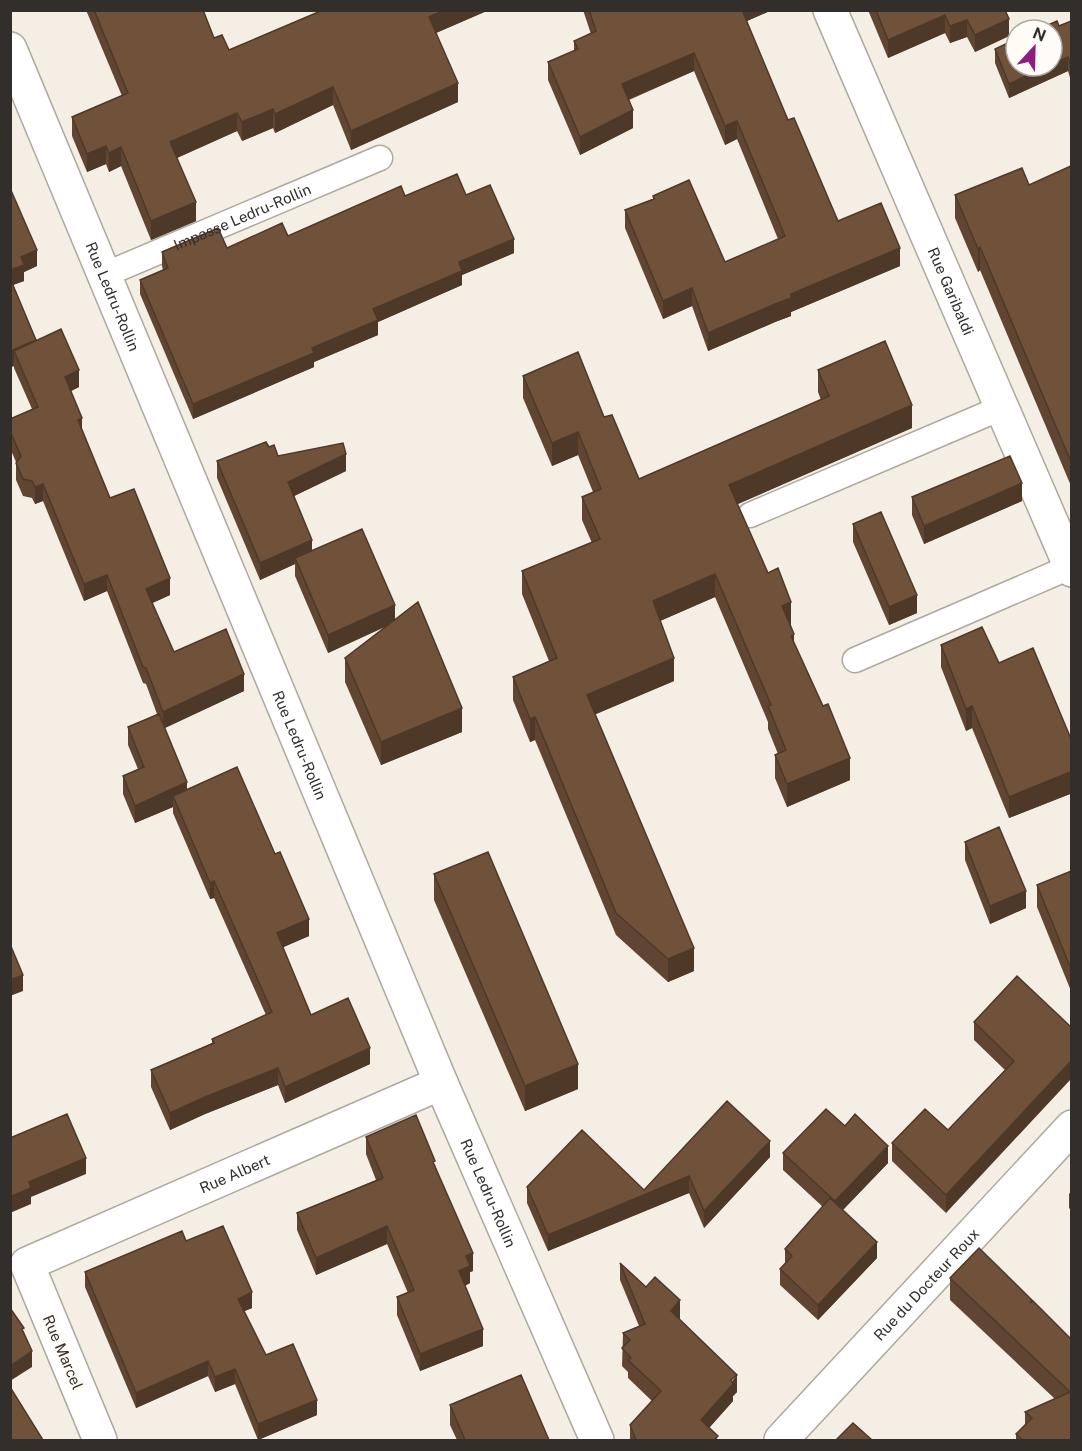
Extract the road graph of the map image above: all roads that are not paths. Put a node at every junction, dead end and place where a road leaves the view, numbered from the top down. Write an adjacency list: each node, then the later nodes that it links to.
1 (830, 10): 5 (street, Rue Garibaldi)
2 (10, 49): 4 (street, Rue Ledru-Rollin)
3 (380, 158): 4 (lane, Impasse Ledru-Rollin)
4 (104, 275): 9 (street, Rue Ledru-Rollin)
5 (1001, 408): 6 (lane); 7 (street, Rue Garibaldi)
6 (750, 515)
7 (1071, 569): 8 (lane)
8 (855, 660)
9 (441, 1083): 11 (street, Rue Albert); 13 (street, Rue Ledru-Rollin)
10 (1071, 1127): 14 (street, Rue du Docteur Roux)
11 (27, 1264): 12 (street, Rue Marcel)
12 (100, 1440)
13 (597, 1440)
14 (781, 1440)

